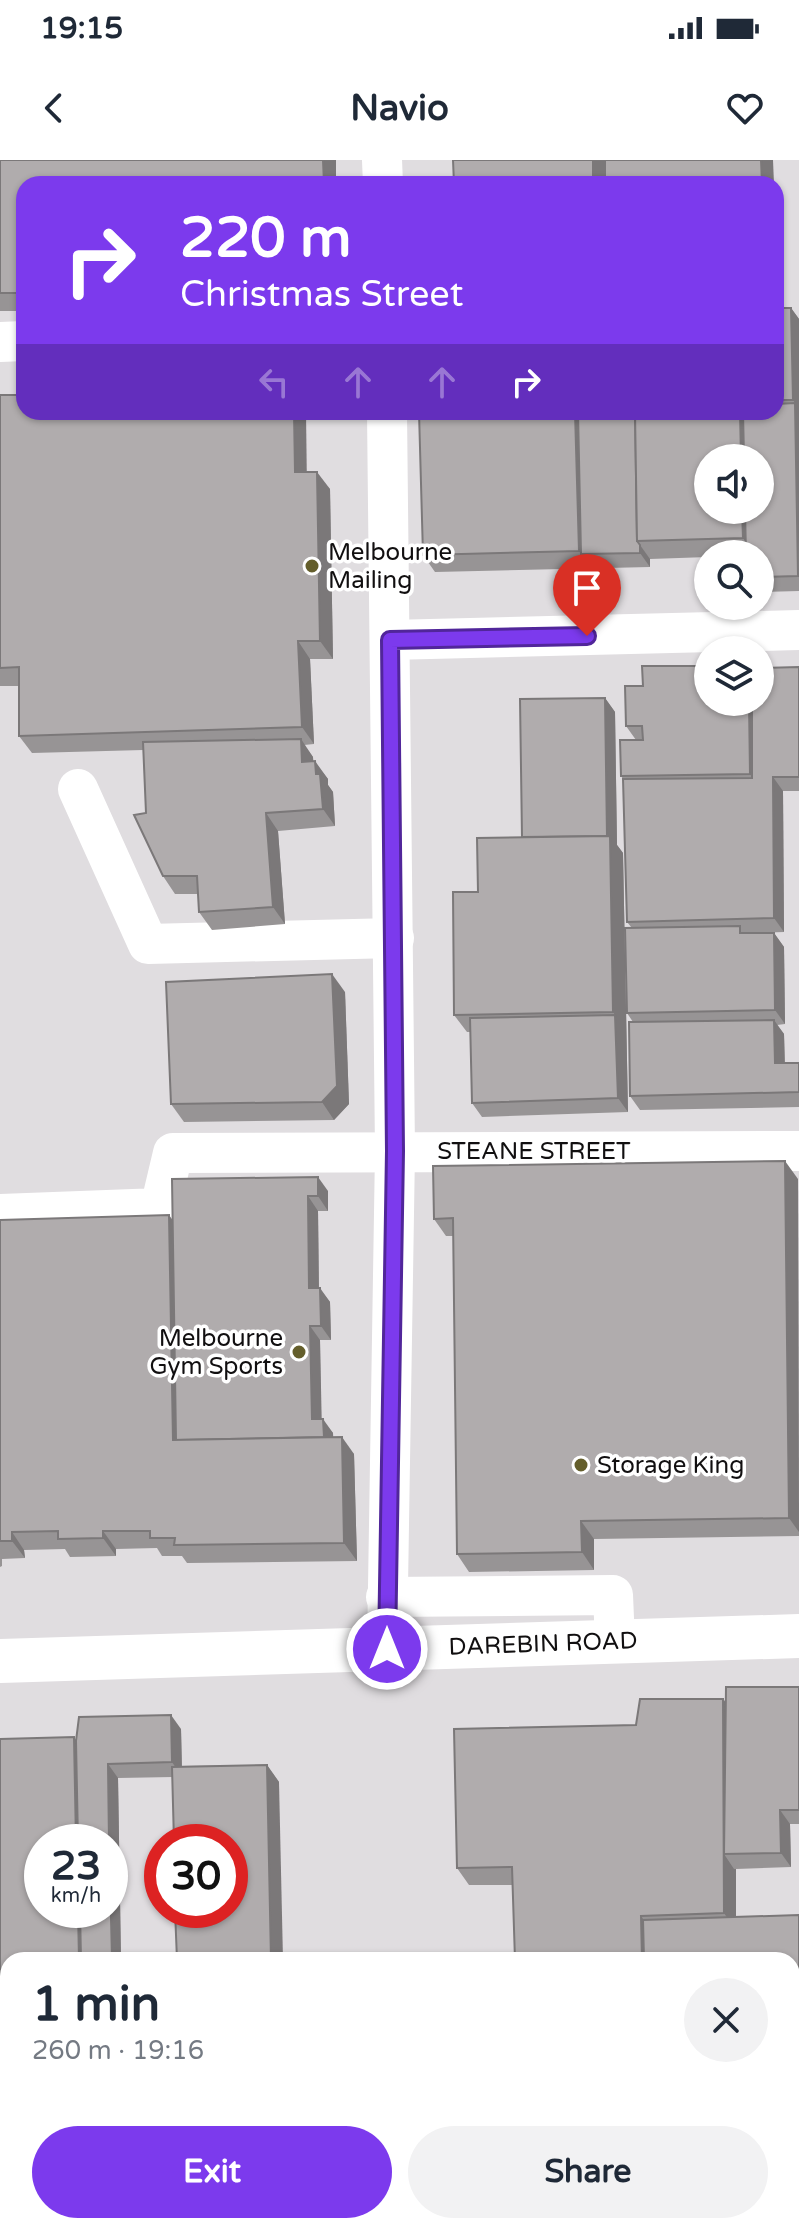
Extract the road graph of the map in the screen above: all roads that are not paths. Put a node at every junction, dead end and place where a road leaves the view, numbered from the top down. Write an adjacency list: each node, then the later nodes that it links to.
1 (387, 420): 3 (street)
2 (799, 630): 3 (street)
3 (390, 640): 5 (street)
4 (78, 789): 5 (street)
5 (394, 938): 6 (street)
6 (395, 1151): 7 (street, STEANE STREET); 8 (street, STEANE STREET); 9 (street)
7 (799, 1151)
8 (0, 1214)
9 (386, 1597): 11 (street); 12 (street)
10 (799, 1636): 11 (main road, DAREBIN ROAD)
11 (615, 1642): 12 (main road, DAREBIN ROAD)
12 (387, 1649): 13 (main road, DAREBIN ROAD)
13 (0, 1661)

